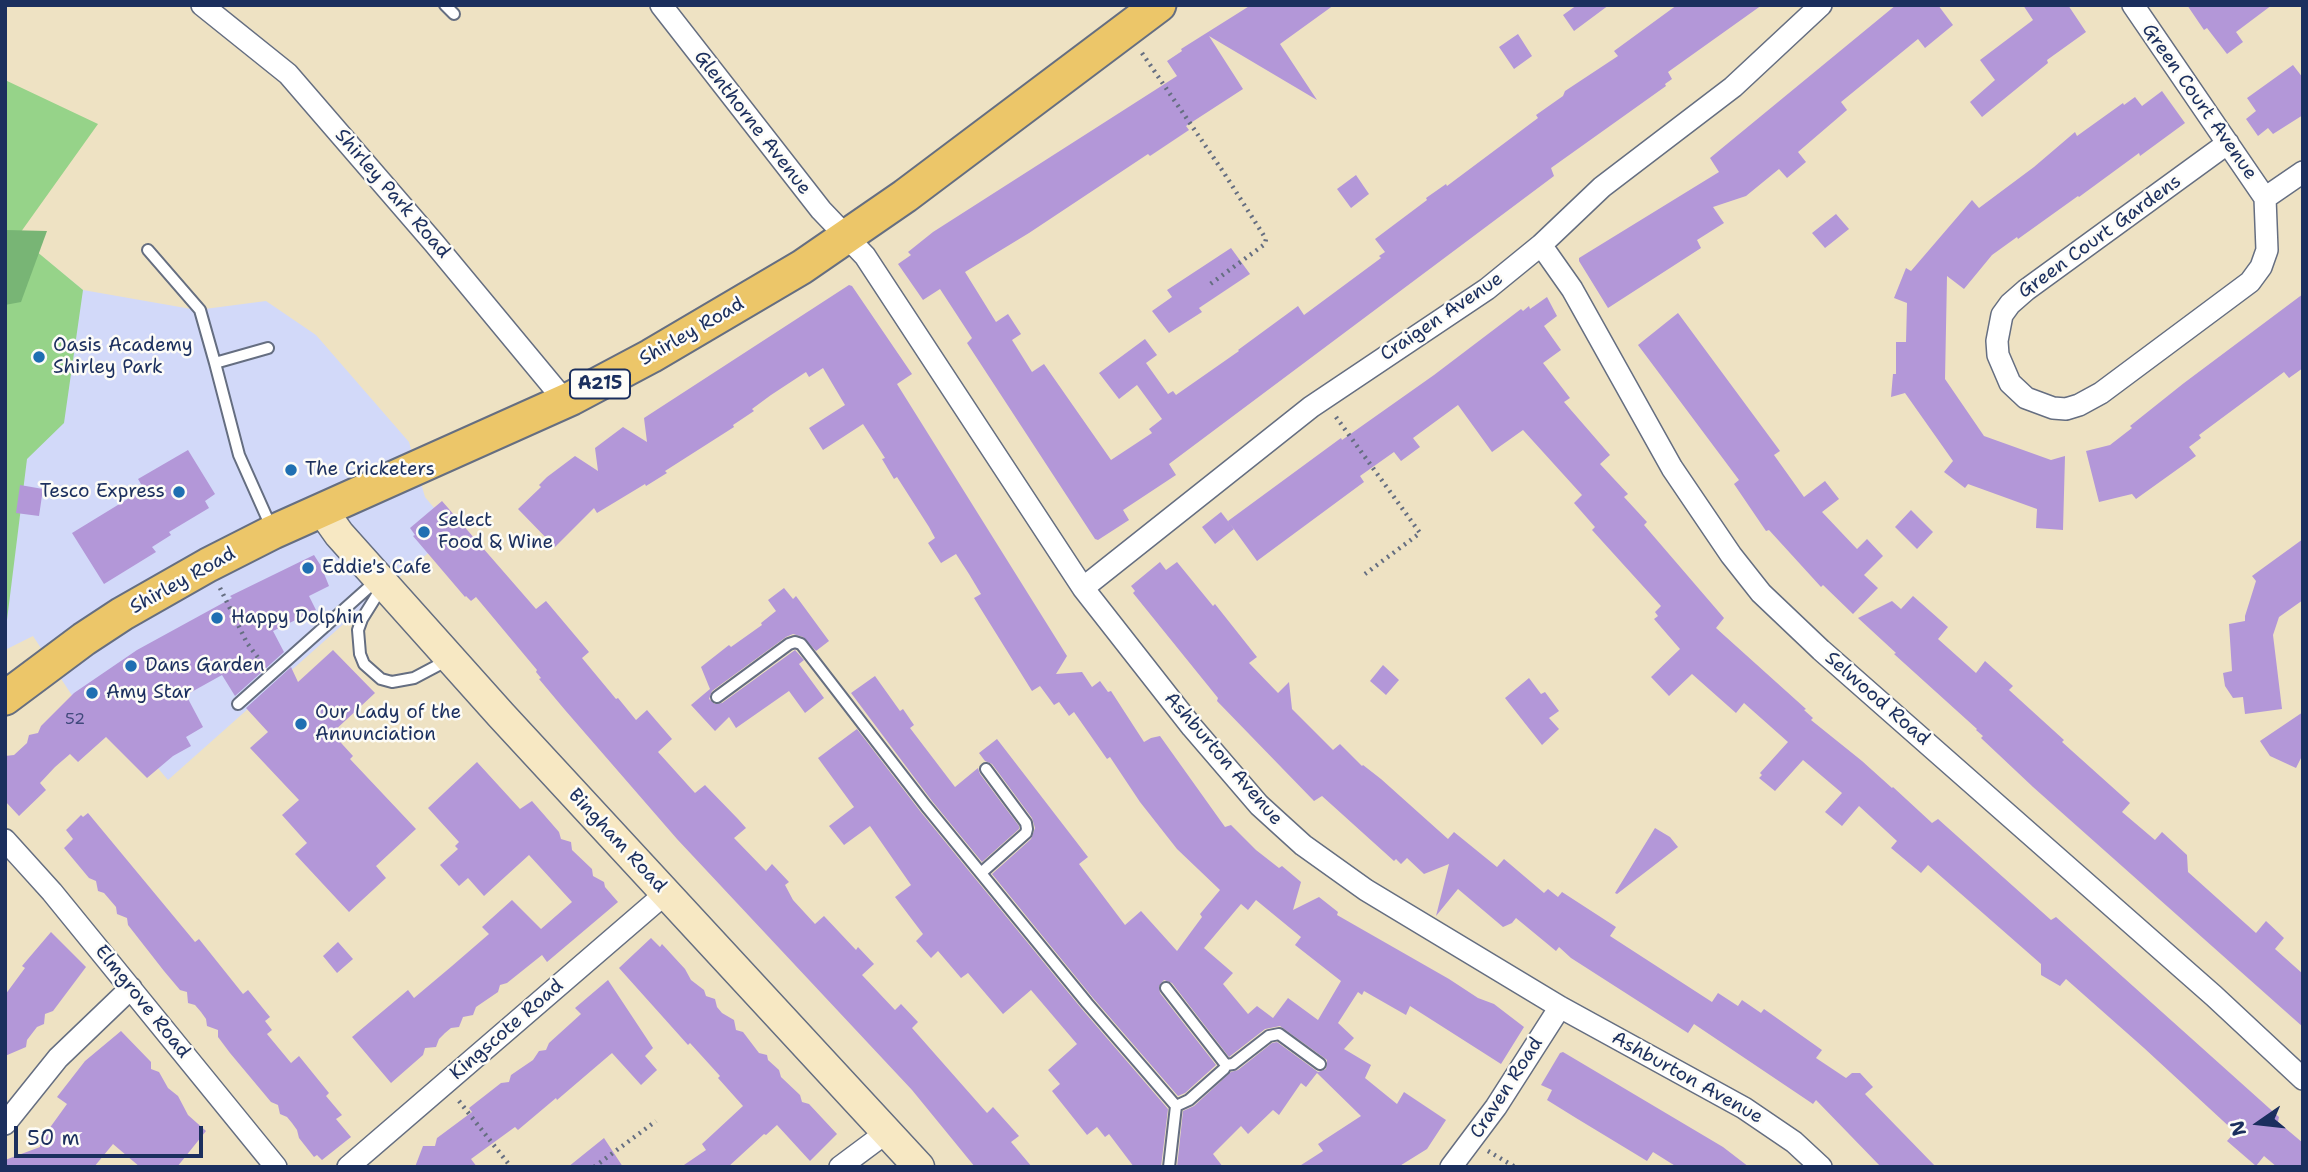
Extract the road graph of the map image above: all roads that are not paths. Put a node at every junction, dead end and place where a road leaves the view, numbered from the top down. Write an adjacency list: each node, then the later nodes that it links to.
1 (202, 5): 16 (street, Shirley Park Road)
2 (445, 5): 7 (lane)
3 (661, 5): 11 (street, Glenthorne Avenue)
4 (1159, 5): 11 (main road, Shirley Road / A215)
5 (1821, 5): 12 (street, Craigen Avenue)
6 (2133, 5): 8 (street, Green Court Avenue)
7 (454, 14)
8 (2228, 144): 10 (street, Green Court Avenue); 10 (street, Green Court Gardens)
9 (2303, 172): 10 (street)
10 (2265, 198)
11 (848, 237): 16 (main road, Shirley Road / A215); 20 (street, Ashburton Avenue)
12 (1541, 244): 20 (street, Craigen Avenue); 34 (street, Selwood Road)
13 (148, 250): 15 (lane)
14 (268, 348): 15 (lane)
15 (215, 363): 18 (lane)
16 (565, 401): 17 (main road, Shirley Road / A215)
17 (322, 510): 18 (main road, Shirley Road / A215); 19 (street, Bingham Road)
18 (273, 532): 23 (main road, Shirley Road / A215)
19 (382, 581): 21 (street, Bingham Road); 21 (lane); 24 (lane)
20 (1083, 588): 31 (street, Ashburton Avenue)
21 (451, 658): 28 (street, Bingham Road)
22 (717, 697): 27 (lane)
23 (5, 698)
24 (238, 704)
25 (986, 769): 27 (lane)
26 (5, 841): 29 (street, Elmgrove Road)
27 (981, 873): 35 (lane)
28 (666, 893): 37 (street, Bingham Road); 39 (street, Kingscote Road)
29 (131, 988): 36 (street); 38 (street, Elmgrove Road)
30 (1166, 988): 33 (lane)
31 (1560, 1007): 43 (street, Craven Road); 44 (street, Ashburton Avenue)
32 (1320, 1064): 33 (lane)
33 (1226, 1065): 35 (lane)
34 (2303, 1079)
35 (1176, 1106): 42 (lane)
36 (5, 1124)
37 (887, 1132): 40 (street); 41 (street, Bingham Road)
38 (276, 1167)
39 (348, 1167)
40 (841, 1167)
41 (919, 1167)
42 (1169, 1167)
43 (1451, 1167)
44 (1821, 1167)

